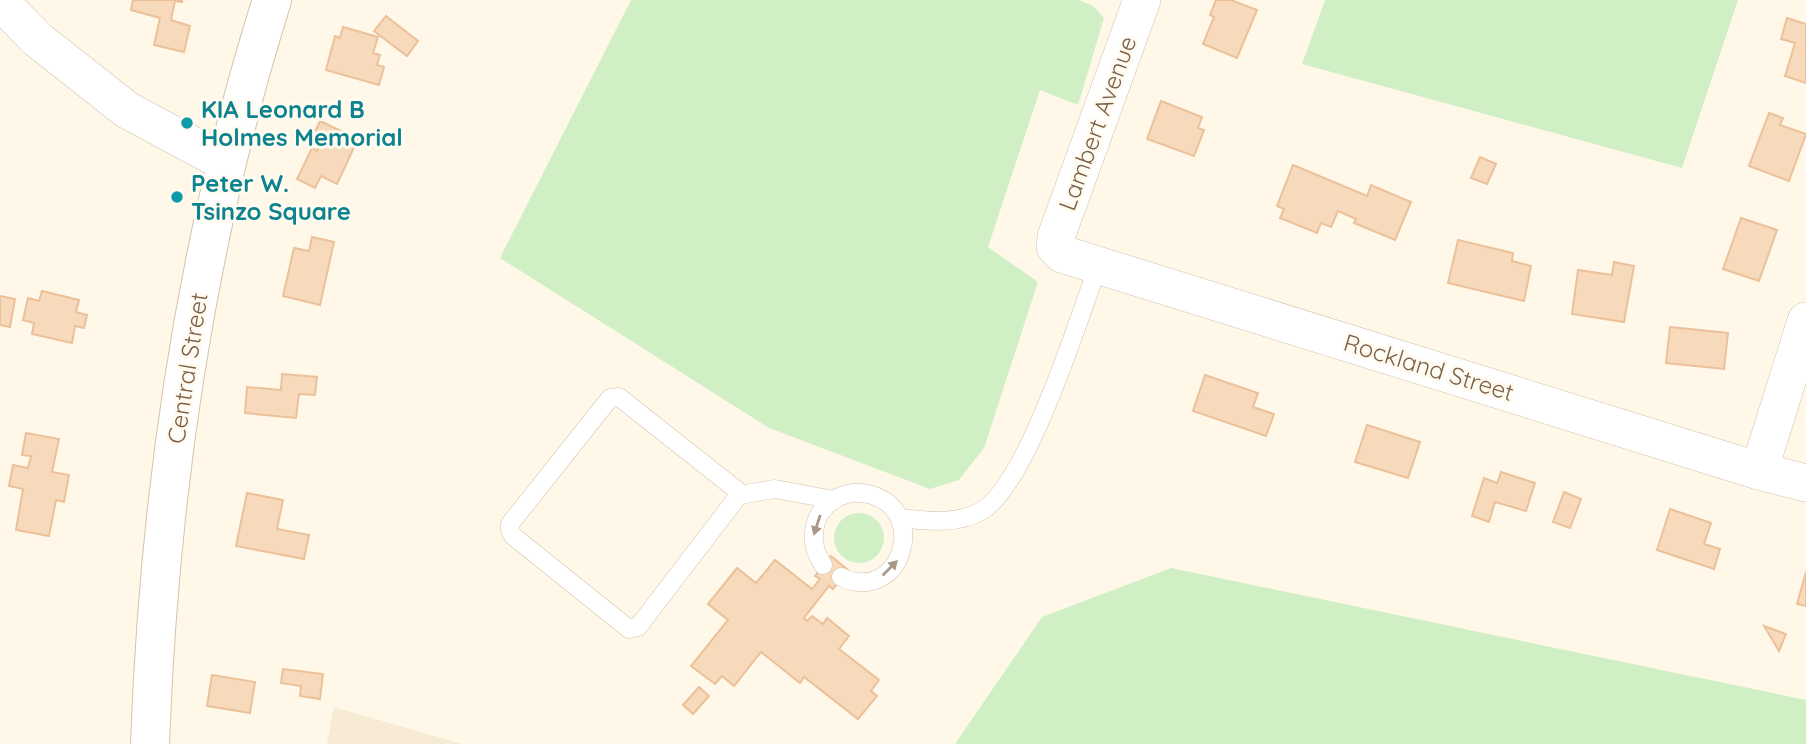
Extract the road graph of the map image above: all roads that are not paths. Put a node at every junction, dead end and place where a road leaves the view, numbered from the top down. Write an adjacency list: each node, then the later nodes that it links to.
1 (272, 0): 4 (main road, Central Street)
2 (1142, 0): 5 (street, Lambert Avenue)
3 (0, 1): 4 (street)
4 (226, 163): 15 (main road, Central Street)
5 (1055, 247): 6 (street, Rockland Street)
6 (1098, 266): 8 (street, Rockland Street); 12 (lane)
7 (1806, 321): 8 (street)
8 (1759, 471): 9 (street, Rockland Street)
9 (1806, 483)
10 (739, 495): 10 (lane); 11 (lane)
11 (834, 500): 12 (lane); 13 (lane, one-way to 13)
12 (900, 518): 14 (lane, one-way to 12)
13 (823, 565)
14 (841, 578)
15 (149, 744)

